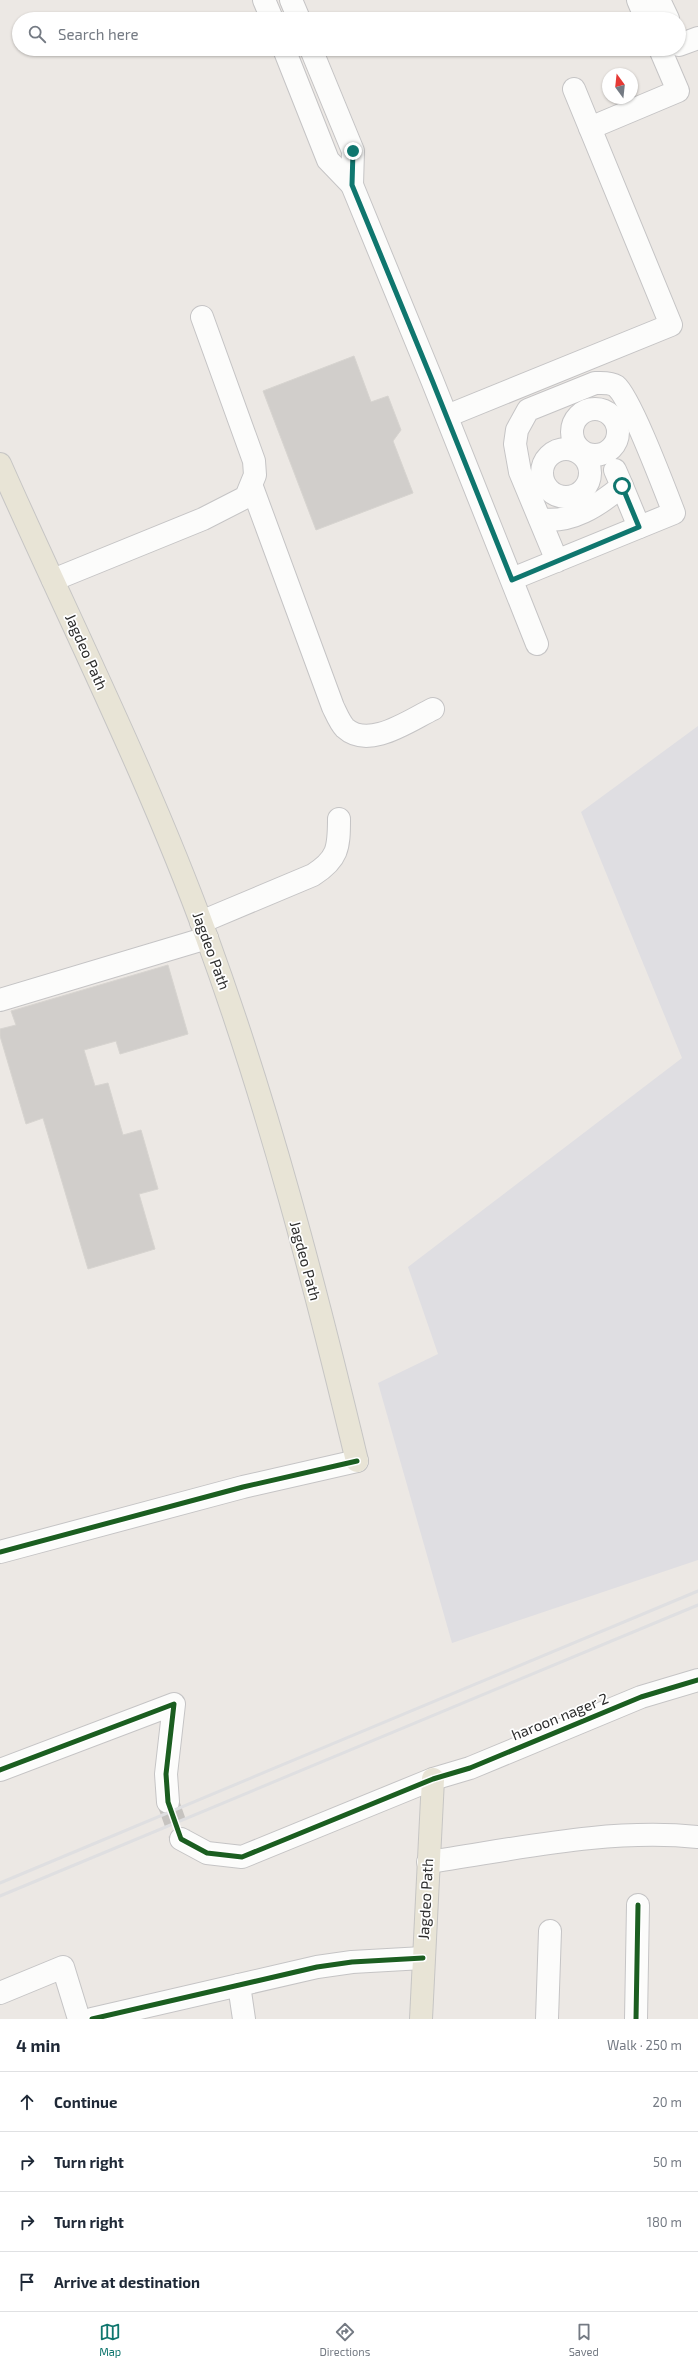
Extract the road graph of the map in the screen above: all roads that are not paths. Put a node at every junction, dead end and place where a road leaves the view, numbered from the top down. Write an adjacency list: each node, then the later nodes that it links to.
1 (264, 0): 5 (street)
2 (291, 0): 6 (street)
3 (638, 0): 7 (street)
4 (659, 0): 8 (street)
5 (269, 12)
6 (296, 12)
7 (643, 12)
8 (665, 12)
9 (698, 38): 10 (street)
10 (686, 42)
11 (287, 56): 16 (street)
12 (314, 56): 16 (street)
13 (663, 56): 15 (street)
14 (574, 88): 15 (street)
15 (590, 128): 18 (street)
16 (352, 185): 18 (street)
17 (202, 317): 21 (street)
18 (447, 416): 26 (street)
19 (0, 464): 25 (main road, Jagdeo Path)
20 (533, 481): 20 (street); 22 (street); 23 (street)
21 (252, 487): 25 (street); 28 (street)
22 (540, 519): 23 (street); 24 (street)
23 (639, 527): 24 (street)
24 (557, 561): 26 (street)
25 (53, 580): 30 (main road, Jagdeo Path)
26 (512, 580): 27 (street)
27 (537, 644)
28 (433, 709)
29 (339, 819): 30 (street)
30 (204, 930): 31 (street); 32 (main road, Jagdeo Path)
31 (0, 1000)
32 (357, 1461): 33 (street)
33 (0, 1552)
34 (698, 1680): 36 (street, haroon nager 2)
35 (0, 1770): 37 (street)
36 (433, 1779): 39 (street, haroon nager 2); 40 (main road, Jagdeo Path)
37 (168, 1802)
38 (698, 1836): 40 (street)
39 (181, 1838)
40 (428, 1862): 43 (main road, Jagdeo Path)
41 (638, 1904): 52 (street)
42 (550, 1931): 51 (street)
43 (423, 1958): 44 (street); 50 (main road, Jagdeo Path)
44 (239, 1985): 46 (street); 49 (street)
45 (0, 1992): 47 (street)
46 (136, 2015): 48 (street)
47 (79, 2019)
48 (92, 2019)
49 (244, 2019)
50 (421, 2019)
51 (547, 2019)
52 (636, 2019)

